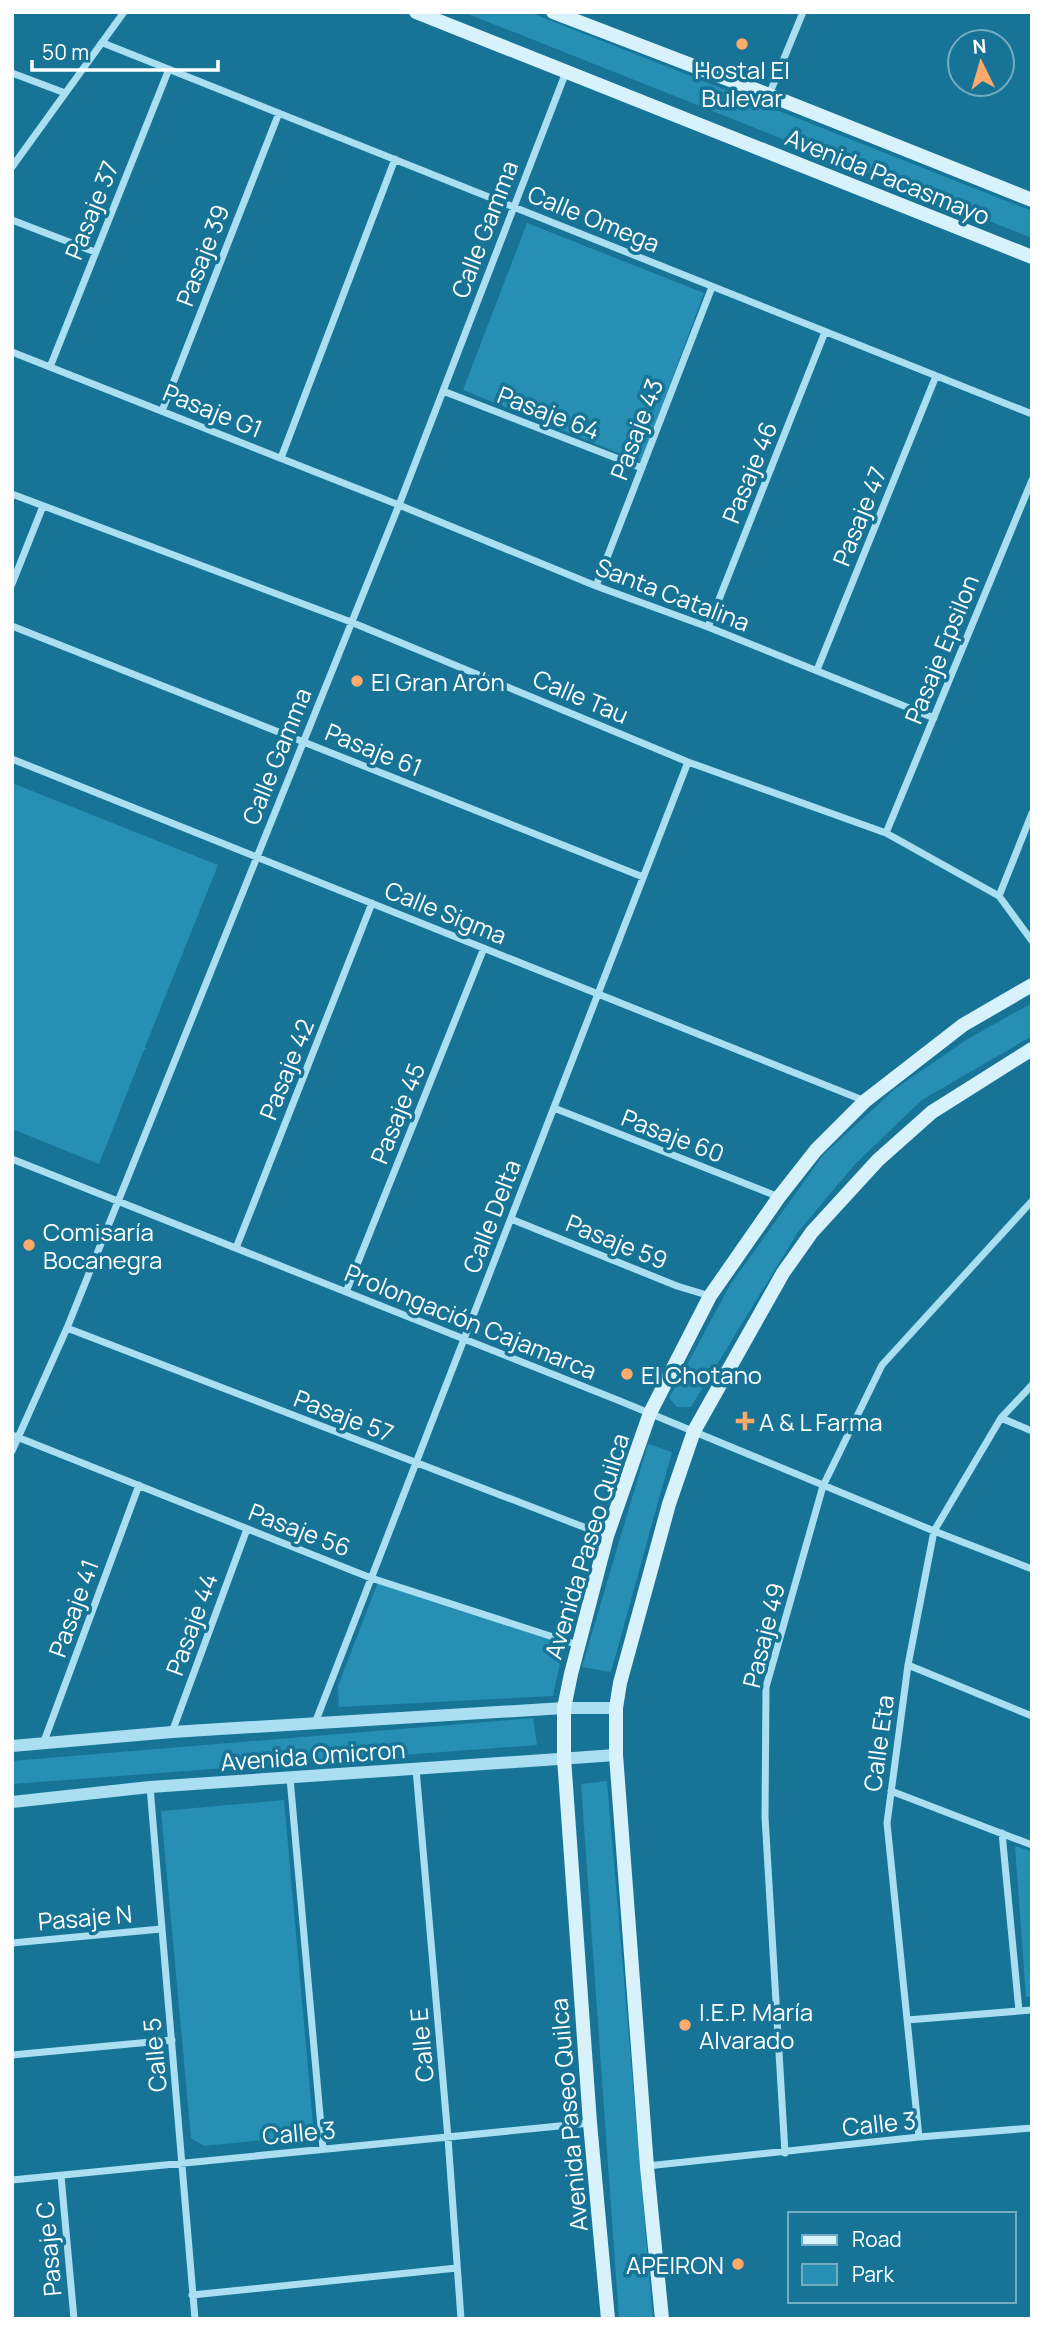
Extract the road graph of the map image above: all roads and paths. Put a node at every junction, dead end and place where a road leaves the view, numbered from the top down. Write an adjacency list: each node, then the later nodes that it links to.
1 (124, 12): 6 (street)
2 (416, 12): 8 (main road, Avenida Pacasmayo)
3 (553, 12): 5 (main road, Avenida Pacasmayo)
4 (803, 12): 11 (street)
5 (570, 15): 11 (main road, Avenida Pacasmayo)
6 (103, 43): 7 (street, Calle Omega); 10 (street)
7 (169, 69): 12 (street, Calle Omega); 18 (street, Pasaje 37)
8 (566, 72): 16 (street, Calle Gamma); 19 (main road, Avenida Pacasmayo)
9 (12, 73): 10 (street)
10 (65, 93): 14 (street)
11 (769, 95): 15 (main road, Avenida Pacasmayo)
12 (279, 113): 13 (street, Calle Omega); 26 (street, Pasaje 39)
13 (395, 159): 16 (street, Calle Omega); 28 (street)
14 (12, 167)
15 (1032, 200)
16 (512, 206): 20 (street, Calle Omega); 25 (street, Calle Gamma)
17 (12, 220): 18 (street)
18 (95, 252): 23 (street, Pasaje 37)
19 (1032, 257)
20 (712, 287): 21 (street, Calle Omega); 29 (street, Pasaje 43)
21 (825, 332): 24 (street, Calle Omega); 38 (street, Pasaje 46)
22 (12, 352): 23 (street, Pasaje G1)
23 (50, 367): 26 (street, Pasaje G1)
24 (936, 376): 27 (street, Calle Omega); 39 (street, Pasaje 47)
25 (443, 391): 29 (street, Pasaje 64); 32 (street, Calle Gamma)
26 (162, 411): 28 (street, Pasaje G1)
27 (1032, 414)
28 (281, 458): 32 (street, Pasaje G1)
29 (642, 468): 35 (street, Pasaje 43)
30 (1032, 480): 40 (street, Pasaje Epsilon)
31 (12, 494): 33 (street, Calle Tau)
32 (399, 505): 35 (street, Santa Catalina); 36 (street, Calle Gamma)
33 (43, 506): 34 (street); 36 (street, Calle Tau)
34 (12, 584)
35 (596, 586): 38 (street, Santa Catalina)
36 (351, 622): 41 (street, Calle Gamma); 43 (street, Calle Tau)
37 (12, 626): 41 (street, Pasaje 61)
38 (708, 628): 39 (street, Santa Catalina)
39 (817, 670): 40 (street, Santa Catalina)
40 (934, 718): 45 (street, Pasaje Epsilon)
41 (302, 742): 46 (street, Calle Gamma); 47 (street, Pasaje 61)
42 (12, 759): 46 (street, Calle Sigma)
43 (688, 762): 45 (street, Calle Tau); 47 (street, Calle Delta)
44 (1032, 813): 48 (street)
45 (886, 832): 48 (street, Calle Tau)
46 (256, 857): 49 (street, Calle Sigma); 60 (street, Calle Gamma)
47 (643, 877): 53 (street, Calle Delta)
48 (999, 896): 50 (street, Calle Tau)
49 (372, 903): 51 (street, Calle Sigma); 62 (street, Pasaje 42)
50 (1032, 941)
51 (484, 948): 53 (street, Calle Sigma); 63 (street, Pasaje 45)
52 (1032, 985): 55 (main road, Avenida Paseo Quilca)
53 (598, 994): 55 (street, Calle Sigma); 56 (street, Calle Delta)
54 (1032, 1049): 70 (main road)
55 (865, 1101): 58 (main road, Avenida Paseo Quilca)
56 (554, 1108): 58 (street, Pasaje 60); 61 (street, Calle Delta)
57 (12, 1159): 60 (street, Prolongación Cajamarca)
58 (779, 1197): 64 (main road, Avenida Paseo Quilca)
59 (1032, 1201): 76 (street, Pasaje 49)
60 (118, 1202): 62 (street, Prolongación Cajamarca); 65 (street, Calle Gamma)
61 (511, 1219): 64 (street, Pasaje 59); 66 (street, Calle Delta)
62 (236, 1248): 63 (street, Prolongación Cajamarca)
63 (346, 1292): 66 (street, Prolongación Cajamarca)
64 (710, 1296): 68 (main road, Avenida Paseo Quilca)
65 (67, 1328): 72 (street, Calle Gamma); 74 (street, Pasaje 57)
66 (464, 1339): 68 (street, Prolongación Cajamarca); 74 (street, Calle Delta)
67 (1032, 1385): 69 (street, Calle Eta)
68 (650, 1413): 70 (street, Prolongación Cajamarca); 79 (main road, Avenida Paseo Quilca)
69 (1001, 1418): 71 (street); 78 (street, Calle Eta)
70 (694, 1431): 76 (street, Prolongación Cajamarca); 85 (main road)
71 (1032, 1431)
72 (15, 1436): 73 (street, Calle Gamma); 75 (street, Pasaje 56)
73 (12, 1451)
74 (415, 1464): 79 (street, Pasaje 57); 81 (street, Calle Delta)
75 (139, 1485): 77 (street, Pasaje 56); 89 (street, Pasaje 41)
76 (823, 1486): 78 (street, Prolongación Cajamarca); 112 (street, Pasaje 49)
77 (247, 1529): 81 (street, Pasaje 56); 88 (street, Pasaje 44)
78 (934, 1531): 80 (street, Prolongación Cajamarca); 83 (street, Calle Eta)
79 (607, 1536): 82 (main road, Avenida Paseo Quilca)
80 (1032, 1569)
81 (371, 1578): 82 (street, Pasaje 56); 87 (street, Calle Delta)
82 (578, 1645): 84 (main road, Avenida Paseo Quilca)
83 (908, 1665): 86 (street); 96 (street, Calle Eta)
84 (564, 1708): 85 (street, Avenida Omicron); 87 (street, Avenida Omicron); 92 (main road, Avenida Paseo Quilca)
85 (616, 1708): 91 (main road)
86 (1032, 1716)
87 (314, 1724): 88 (street, Avenida Omicron)
88 (172, 1732): 89 (street, Avenida Omicron)
89 (43, 1744): 90 (street, Avenida Omicron)
90 (12, 1746)
91 (616, 1755): 92 (street, Avenida Omicron); 114 (main road)
92 (564, 1758): 93 (street, Avenida Omicron); 107 (main road, Avenida Paseo Quilca)
93 (416, 1769): 94 (street, Avenida Omicron); 110 (street, Calle E)
94 (289, 1778): 95 (street, Avenida Omicron); 111 (street)
95 (150, 1787): 97 (street, Avenida Omicron); 100 (street, Calle 5)
96 (891, 1791): 98 (street); 104 (street, Calle Eta)
97 (12, 1802)
98 (1002, 1833): 99 (street); 103 (street)
99 (1032, 1845)
100 (161, 1929): 101 (street, Pasaje N); 105 (street, Calle 5)
101 (12, 1943)
102 (1032, 2010): 103 (street)
103 (1019, 2011): 104 (street)
104 (907, 2021): 109 (street, Calle Eta)
105 (173, 2040): 106 (street); 113 (street, Calle 5)
106 (12, 2054)
107 (590, 2123): 110 (street, Calle 3); 122 (main road, Avenida Paseo Quilca)
108 (1032, 2128): 109 (street, Calle 3)
109 (919, 2137): 112 (street, Calle 3)
110 (448, 2138): 111 (street, Calle 3); 117 (street, Calle E)
111 (323, 2149): 113 (street, Calle 3)
112 (785, 2153): 114 (street, Calle 3)
113 (183, 2163): 115 (street, Calle 3); 118 (street, Calle 5)
114 (647, 2166): 123 (main road)
115 (61, 2176): 116 (street, Calle 3); 119 (street, Pasaje C)
116 (12, 2180)
117 (457, 2268): 118 (street); 121 (street, Calle E)
118 (192, 2295): 120 (street, Calle 5)
119 (74, 2319)
120 (195, 2319)
121 (461, 2319)
122 (608, 2319)
123 (662, 2319)

